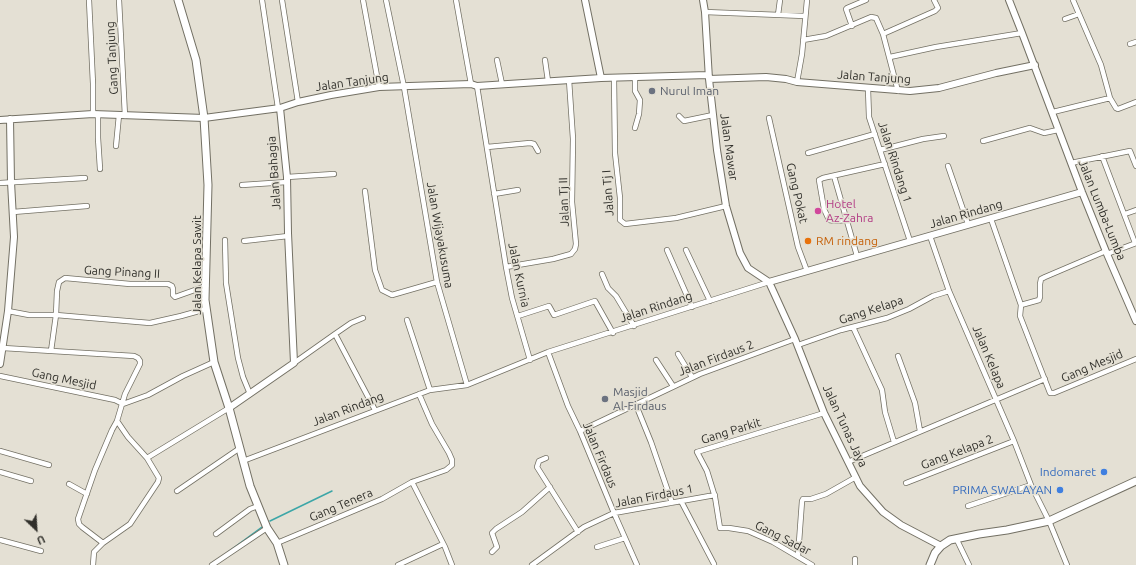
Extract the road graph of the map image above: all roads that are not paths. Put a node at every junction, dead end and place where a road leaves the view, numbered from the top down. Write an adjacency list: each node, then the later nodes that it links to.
1 (89, 0): 50 (street, Gang Tanjung)
2 (119, 0): 51 (street, Gang Tanjung)
3 (178, 0): 54 (main road, Jalan Kelapa Sawit)
4 (262, 0): 48 (street)
5 (282, 0): 46 (street)
6 (363, 0): 41 (street)
7 (386, 0): 42 (street, Jalan Wijayakusuma)
8 (456, 0): 40 (street, Jalan Kurnia)
9 (585, 0): 34 (street)
10 (703, 0): 17 (street, Jalan Mawar)
11 (780, 0): 18 (street)
12 (807, 0): 20 (street)
13 (866, 0): 22 (street)
14 (934, 0): 24 (street)
15 (1009, 0): 23 (street, Jalan Lumba-Lumba)
16 (1073, 0): 19 (street)
17 (705, 12): 18 (street); 33 (street, Jalan Mawar)
18 (778, 14): 20 (street)
19 (1079, 14): 21 (street); 45 (street)
20 (805, 16): 25 (street)
21 (1065, 19)
22 (852, 26): 24 (street); 25 (street)
23 (1022, 33): 28 (street); 31 (street, Jalan Lumba-Lumba)
24 (883, 34): 28 (street)
25 (803, 40): 38 (street)
26 (1136, 42): 27 (street)
27 (1130, 44)
28 (890, 57): 44 (street)
29 (497, 60): 39 (street)
30 (545, 60): 37 (street)
31 (1035, 65): 44 (street, Jalan Tanjung); 49 (street, Jalan Lumba-Lumba)
32 (635, 77): 33 (street, Jalan Tanjung); 35 (street, Jalan Tanjung); 58 (street)
33 (708, 77): 38 (street, Jalan Tanjung); 52 (street, Jalan Mawar)
34 (601, 78): 35 (street, Jalan Tanjung); 36 (street, Jalan Tanjung)
35 (614, 78): 86 (street, Jalan Tj I)
36 (569, 80): 37 (street, Jalan Tanjung); 103 (street, Jalan Tj II)
37 (548, 81): 39 (street, Jalan Tanjung)
38 (797, 82): 43 (street, Jalan Tanjung)
39 (502, 84): 40 (street, Jalan Tanjung)
40 (474, 85): 42 (street, Jalan Tanjung); 64 (street, Jalan Kurnia)
41 (379, 87): 42 (street, Jalan Tanjung); 46 (street, Jalan Tanjung)
42 (404, 87): 106 (street, Jalan Wijayakusuma)
43 (868, 89): 44 (street, Jalan Tanjung); 60 (street, Jalan Rindang 1)
44 (898, 91)
45 (1110, 98): 47 (street); 49 (street)
46 (298, 102): 48 (street, Jalan Tanjung)
47 (1136, 102)
48 (279, 108): 54 (street, Jalan Tanjung); 77 (street, Jalan Bahagia)
49 (1053, 112): 59 (street, Jalan Lumba-Lumba)
50 (95, 114): 51 (street, Jalan Tanjung); 56 (street, Jalan Tanjung); 73 (street, Gang Tanjung)
51 (122, 115): 54 (street, Jalan Tanjung); 63 (street, Gang Tanjung)
52 (713, 115): 53 (street); 86 (street, Jalan Mawar)
53 (679, 116)
54 (204, 118): 108 (main road, Jalan Kelapa Sawit)
55 (769, 118): 104 (street, Gang Pokat)
56 (10, 119): 57 (street, Jalan Tanjung); 78 (street)
57 (0, 120)
58 (635, 128)
59 (1058, 130): 62 (street); 69 (street, Jalan Lumba-Lumba)
60 (875, 134): 65 (street, Jalan Rindang 1); 67 (street)
61 (944, 136): 65 (street)
62 (983, 142)
63 (116, 146)
64 (487, 147): 66 (street); 84 (street, Jalan Kurnia)
65 (880, 150): 70 (street, Jalan Rindang 1)
66 (538, 151)
67 (808, 153)
68 (1102, 156): 69 (street); 72 (street); 89 (street)
69 (1071, 163): 83 (street, Jalan Lumba-Lumba)
70 (885, 164): 75 (street); 97 (street, Jalan Rindang 1)
71 (948, 166): 92 (street)
72 (1136, 166)
73 (100, 169)
74 (334, 174): 77 (street)
75 (834, 176): 91 (street); 91 (street)
76 (85, 178): 78 (street)
77 (287, 180): 80 (street); 93 (street, Jalan Bahagia)
78 (11, 182): 79 (street); 88 (street)
79 (0, 183)
80 (242, 185)
81 (518, 190): 84 (street)
82 (365, 191): 106 (street)
83 (1082, 192): 90 (street, Jalan Rindang); 101 (street, Jalan Lumba-Lumba)
84 (494, 194): 103 (street, Jalan Kurnia)
85 (87, 206): 88 (street)
86 (726, 206): 107 (street, Jalan Mawar)
87 (1136, 210): 89 (street)
88 (13, 212): 114 (street)
89 (1125, 214): 98 (street)
90 (990, 219): 92 (street, Jalan Rindang); 111 (street)
91 (846, 220): 102 (street)
92 (968, 224): 94 (street, Jalan Rindang)
93 (288, 236): 96 (street); 135 (street, Jalan Bahagia)
94 (930, 236): 97 (street, Jalan Rindang); 109 (street, Jalan Kelapa)
95 (225, 240): 143 (street)
96 (244, 241)
97 (910, 241): 102 (street, Jalan Rindang)
98 (1136, 243): 101 (street)
99 (667, 250): 112 (street)
100 (686, 250): 110 (street)
101 (1106, 252): 111 (street); 119 (street, Jalan Lumba-Lumba)
102 (857, 256): 104 (street, Jalan Rindang)
103 (506, 267): 116 (street, Jalan Kurnia)
104 (807, 271): 107 (street, Jalan Rindang)
105 (602, 274): 120 (street)
106 (437, 282): 140 (street, Jalan Wijayakusuma)
107 (769, 282): 110 (street, Jalan Rindang); 124 (street, Jalan Tunas Jaya)
108 (206, 286): 113 (main road, Jalan Kelapa Sawit); 115 (street, Gang Pinang II)
109 (949, 291): 121 (street, Gang Kelapa); 145 (street, Jalan Kelapa)
110 (710, 301): 112 (street, Jalan Rindang)
111 (1021, 305): 139 (street)
112 (692, 307): 120 (street, Jalan Rindang)
113 (206, 309): 115 (street); 134 (main road, Jalan Kelapa Sawit)
114 (8, 311): 115 (street); 126 (street)
115 (56, 315): 127 (street)
116 (518, 316): 122 (street); 132 (street, Jalan Kurnia)
117 (363, 318): 123 (street)
118 (407, 320): 142 (street)
119 (1136, 321)
120 (634, 326): 122 (street, Jalan Rindang)
121 (853, 327): 125 (street, Gang Kelapa); 155 (street)
122 (613, 333): 128 (street, Jalan Rindang)
123 (336, 334): 135 (street); 149 (street)
124 (795, 339): 125 (street, Jalan Tunas Jaya); 138 (street, Jalan Firdaus 2)
125 (798, 345): 150 (street, Jalan Tunas Jaya)
126 (3, 348): 127 (street); 136 (street)
127 (51, 351): 146 (street)
128 (548, 352): 132 (street, Jalan Rindang); 152 (street, Jalan Firdaus)
129 (678, 354): 138 (street)
130 (898, 356): 153 (street)
131 (1136, 358): 139 (street, Gang Mesjid)
132 (530, 360): 140 (street, Jalan Rindang)
133 (656, 360): 141 (street)
134 (214, 362): 146 (street); 148 (main road, Jalan Kelapa Sawit)
135 (294, 363): 143 (street)
136 (0, 364)
137 (0, 376): 146 (street, Gang Mesjid)
138 (692, 377): 141 (street, Jalan Firdaus 2)
139 (1045, 379): 145 (street, Gang Mesjid)
140 (467, 385): 142 (street, Jalan Rindang)
141 (673, 386): 147 (street, Jalan Firdaus 2)
142 (430, 390): 144 (street, Jalan Rindang)
143 (250, 394): 148 (street)
144 (419, 394): 149 (street, Jalan Rindang); 167 (street, Gang Tenera)
145 (996, 399): 153 (street, Gang Mesjid); 154 (street, Jalan Kelapa)
146 (123, 404): 151 (street)
147 (636, 405): 152 (street, Jalan Firdaus 2); 176 (street)
148 (229, 408): 156 (main road, Jalan Kelapa Sawit); 158 (street)
149 (375, 410): 160 (street, Jalan Rindang)
150 (824, 413): 161 (street, Jalan Tunas Jaya); 174 (street, Gang Parkit)
151 (117, 421): 158 (street); 173 (street)
152 (580, 431): 179 (street, Jalan Firdaus)
153 (920, 431): 155 (street, Gang Mesjid)
154 (1014, 441): 168 (street, Gang Kelapa 2); 170 (street, Jalan Kelapa)
155 (894, 442): 161 (street, Gang Mesjid)
156 (240, 448): 160 (main road, Jalan Kelapa Sawit); 172 (street)
157 (0, 451): 162 (street)
158 (147, 458): 188 (street)
159 (546, 458): 171 (street)
160 (243, 461): 177 (main road, Jalan Kelapa Sawit)
161 (848, 462): 164 (street, Jalan Tunas Jaya)
162 (49, 466)
163 (0, 472): 165 (street)
164 (856, 477): 191 (street, Jalan Tunas Jaya); 195 (street)
165 (31, 481)
166 (1136, 481): 180 (main road)
167 (412, 482): 189 (street, Gang Tenera); 190 (street)
168 (906, 483)
169 (69, 484): 173 (street)
170 (1031, 485): 178 (street); 180 (street, Jalan Kelapa)
171 (550, 487): 183 (street); 194 (street)
172 (177, 491)
173 (87, 494): 188 (street)
174 (715, 495): 175 (street, Jalan Firdaus 1); 182 (street, Gang Parkit)
175 (681, 501): 176 (street, Jalan Firdaus 1); 198 (street)
176 (672, 504): 179 (street, Jalan Firdaus 1)
177 (258, 506): 181 (main road, Jalan Kelapa Sawit); 184 (street)
178 (968, 506)
179 (614, 513): 183 (street, Jalan Firdaus 1); 185 (street, Jalan Firdaus)
180 (1049, 521): 186 (main road); 211 (street, Jalan Kelapa)
181 (267, 528): 189 (main road, Jalan Kelapa Sawit); 200 (street)
182 (720, 528): 195 (street, Gang Sadar)
183 (578, 532): 204 (street, Jalan Firdaus 1)
184 (216, 534)
185 (625, 538): 192 (street); 205 (street, Jalan Firdaus)
186 (956, 538): 191 (main road); 210 (street)
187 (0, 540): 193 (street)
188 (103, 543): 199 (street)
189 (277, 543): 201 (main road, Jalan Kelapa Sawit)
190 (443, 544): 202 (street); 203 (street)
191 (941, 546): 209 (main road)
192 (597, 547)
193 (41, 552)
194 (492, 552)
195 (798, 556): 197 (street, Gang Sadar)
196 (855, 559): 208 (street)
197 (805, 560): 206 (street); 207 (street, Gang Sadar)
198 (714, 564)
199 (93, 565)
200 (212, 565)
201 (284, 565)
202 (398, 565)
203 (452, 565)
204 (532, 565)
205 (637, 565)
206 (801, 565)
207 (812, 565)
208 (855, 565)
209 (930, 565)
210 (969, 565)
211 (1067, 565)

